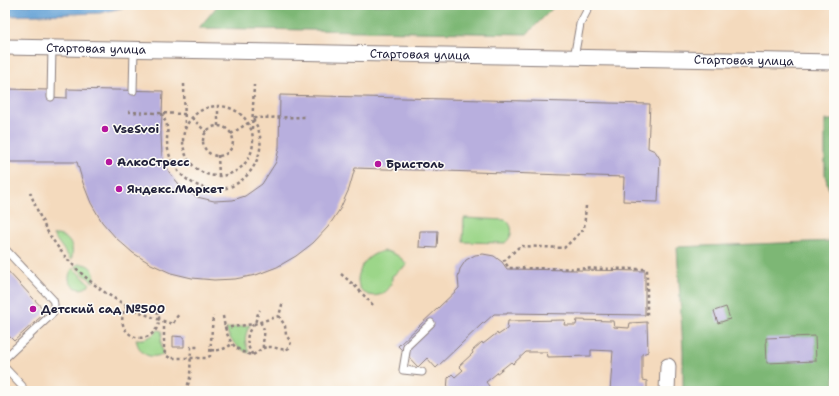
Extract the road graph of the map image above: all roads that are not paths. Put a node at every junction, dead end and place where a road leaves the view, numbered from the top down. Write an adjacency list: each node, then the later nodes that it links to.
1 (590, 5): 5 (lane)
2 (5, 46): 3 (street, Стартовая улица)
3 (52, 48): 4 (street, Стартовая улица); 8 (lane)
4 (134, 49): 5 (street, Стартовая улица); 7 (lane)
5 (574, 58): 6 (street, Стартовая улица)
6 (834, 62)
7 (133, 91)
8 (51, 97)
9 (5, 249): 11 (lane)
10 (430, 323): 14 (lane)
11 (5, 358)
12 (668, 366): 16 (street)
13 (5, 368): 15 (lane)
14 (422, 372)
15 (22, 386)
16 (667, 391)

